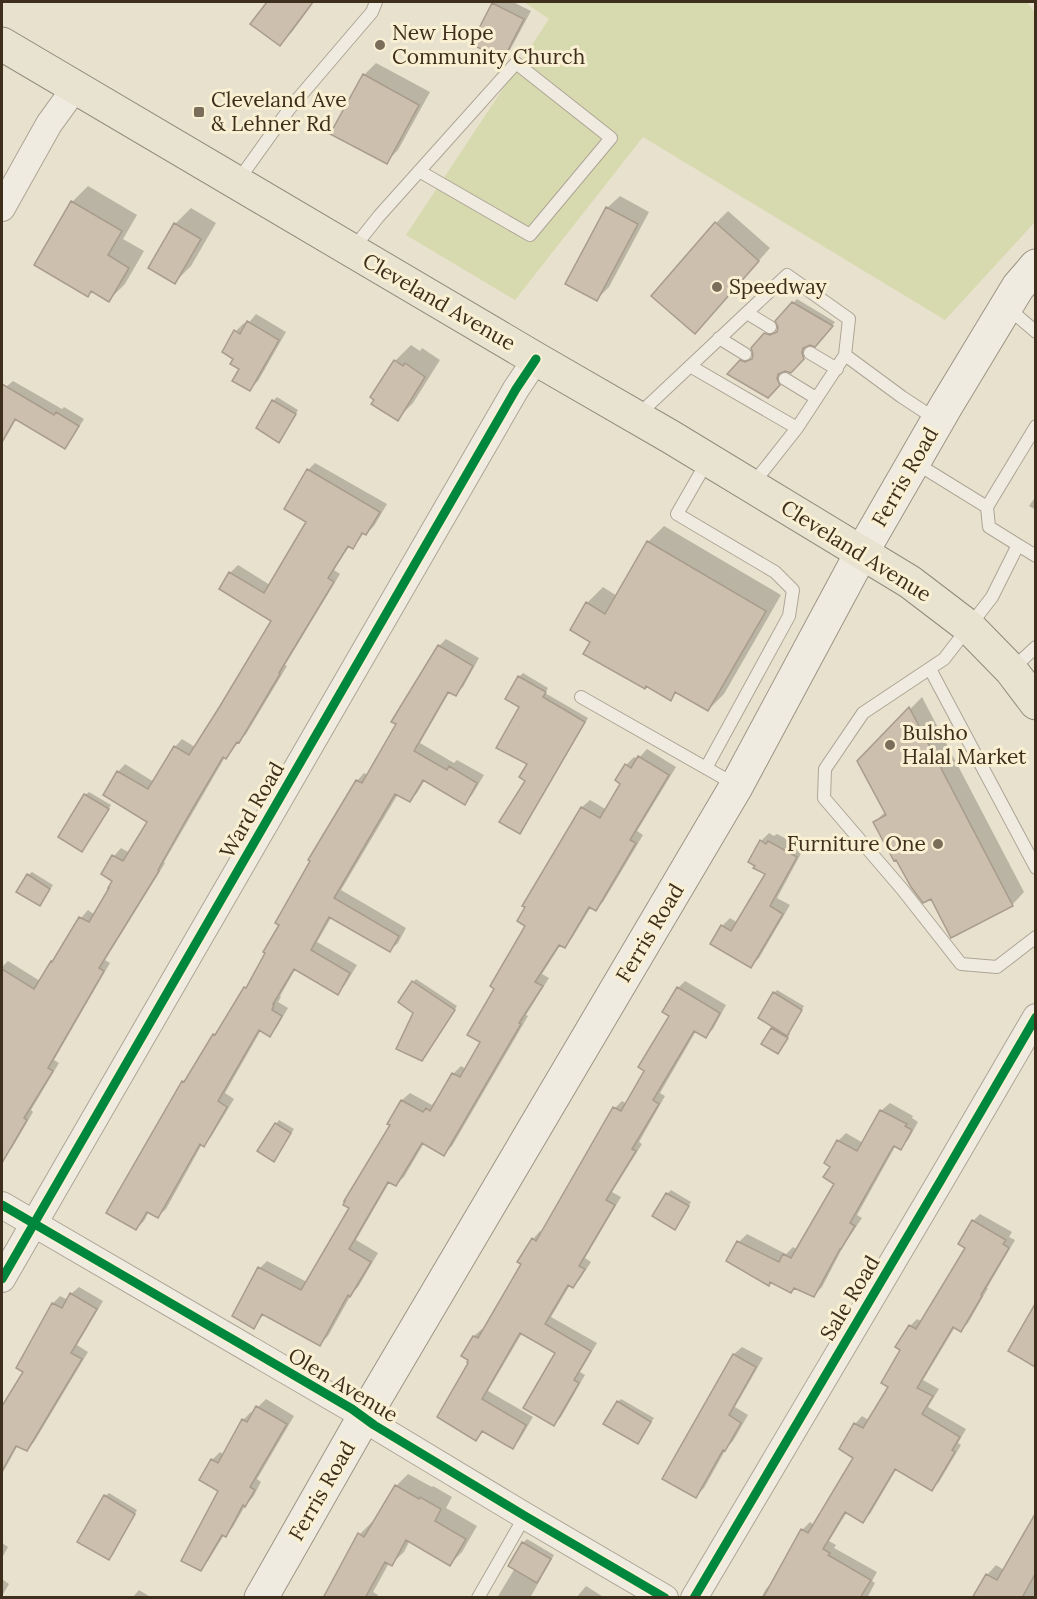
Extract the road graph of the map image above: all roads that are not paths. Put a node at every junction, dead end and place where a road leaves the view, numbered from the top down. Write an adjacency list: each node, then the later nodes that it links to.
1 (376, 2): 5 (lane)
2 (2, 44): 3 (main road, Cleveland Avenue)
3 (75, 88): 5 (main road, Cleveland Avenue); 6 (street)
4 (419, 171): 4 (lane); 7 (lane)
5 (236, 183): 7 (main road, Cleveland Avenue)
6 (2, 208)
7 (351, 251): 17 (main road, Cleveland Avenue)
8 (1035, 266): 9 (main road, Ferris Road)
9 (1006, 307): 12 (lane); 23 (main road, Ferris Road)
10 (747, 313): 11 (lane); 13 (lane); 16 (lane)
11 (770, 327)
12 (1035, 332)
13 (719, 338): 15 (lane); 18 (lane)
14 (810, 352): 19 (lane)
15 (745, 354)
16 (846, 355): 19 (lane); 23 (lane)
17 (536, 359): 22 (main road, Cleveland Avenue); 45 (street, Ward Road)
18 (690, 366): 22 (lane); 25 (lane)
19 (837, 369): 21 (lane)
20 (785, 379): 21 (lane)
21 (816, 398): 25 (lane)
22 (637, 417): 26 (main road, Cleveland Avenue)
23 (938, 420): 27 (main road, Ferris Road)
24 (1035, 426): 29 (lane)
25 (797, 428): 28 (lane)
26 (709, 459): 28 (main road, Cleveland Avenue); 39 (lane)
27 (914, 461): 29 (lane); 31 (main road, Ferris Road)
28 (752, 485): 31 (main road, Cleveland Avenue)
29 (987, 507): 30 (lane)
30 (1018, 545): 32 (lane); 33 (lane)
31 (862, 552): 33 (main road, Cleveland Avenue); 40 (main road, Ferris Road)
32 (1035, 556)
33 (969, 627): 35 (lane); 36 (main road, Cleveland Avenue)
34 (1035, 647): 36 (lane)
35 (930, 669): 41 (lane); 42 (lane)
36 (1011, 670): 38 (main road, Cleveland Avenue)
37 (581, 697): 39 (lane)
38 (1035, 703)
39 (705, 768): 40 (lane)
40 (737, 785): 47 (main road, Ferris Road)
41 (1035, 868)
42 (1035, 937)
43 (1035, 1017): 52 (street, Sale Road)
44 (2, 1205): 45 (street, Olen Avenue)
45 (34, 1224): 46 (street, Ward Road); 47 (street, Olen Avenue)
46 (2, 1279)
47 (364, 1417): 48 (street, Olen Avenue); 49 (main road, Ferris Road)
48 (525, 1516): 50 (lane); 51 (street, Olen Avenue)
49 (261, 1598)
50 (478, 1598)
51 (666, 1598)
52 (694, 1598)

